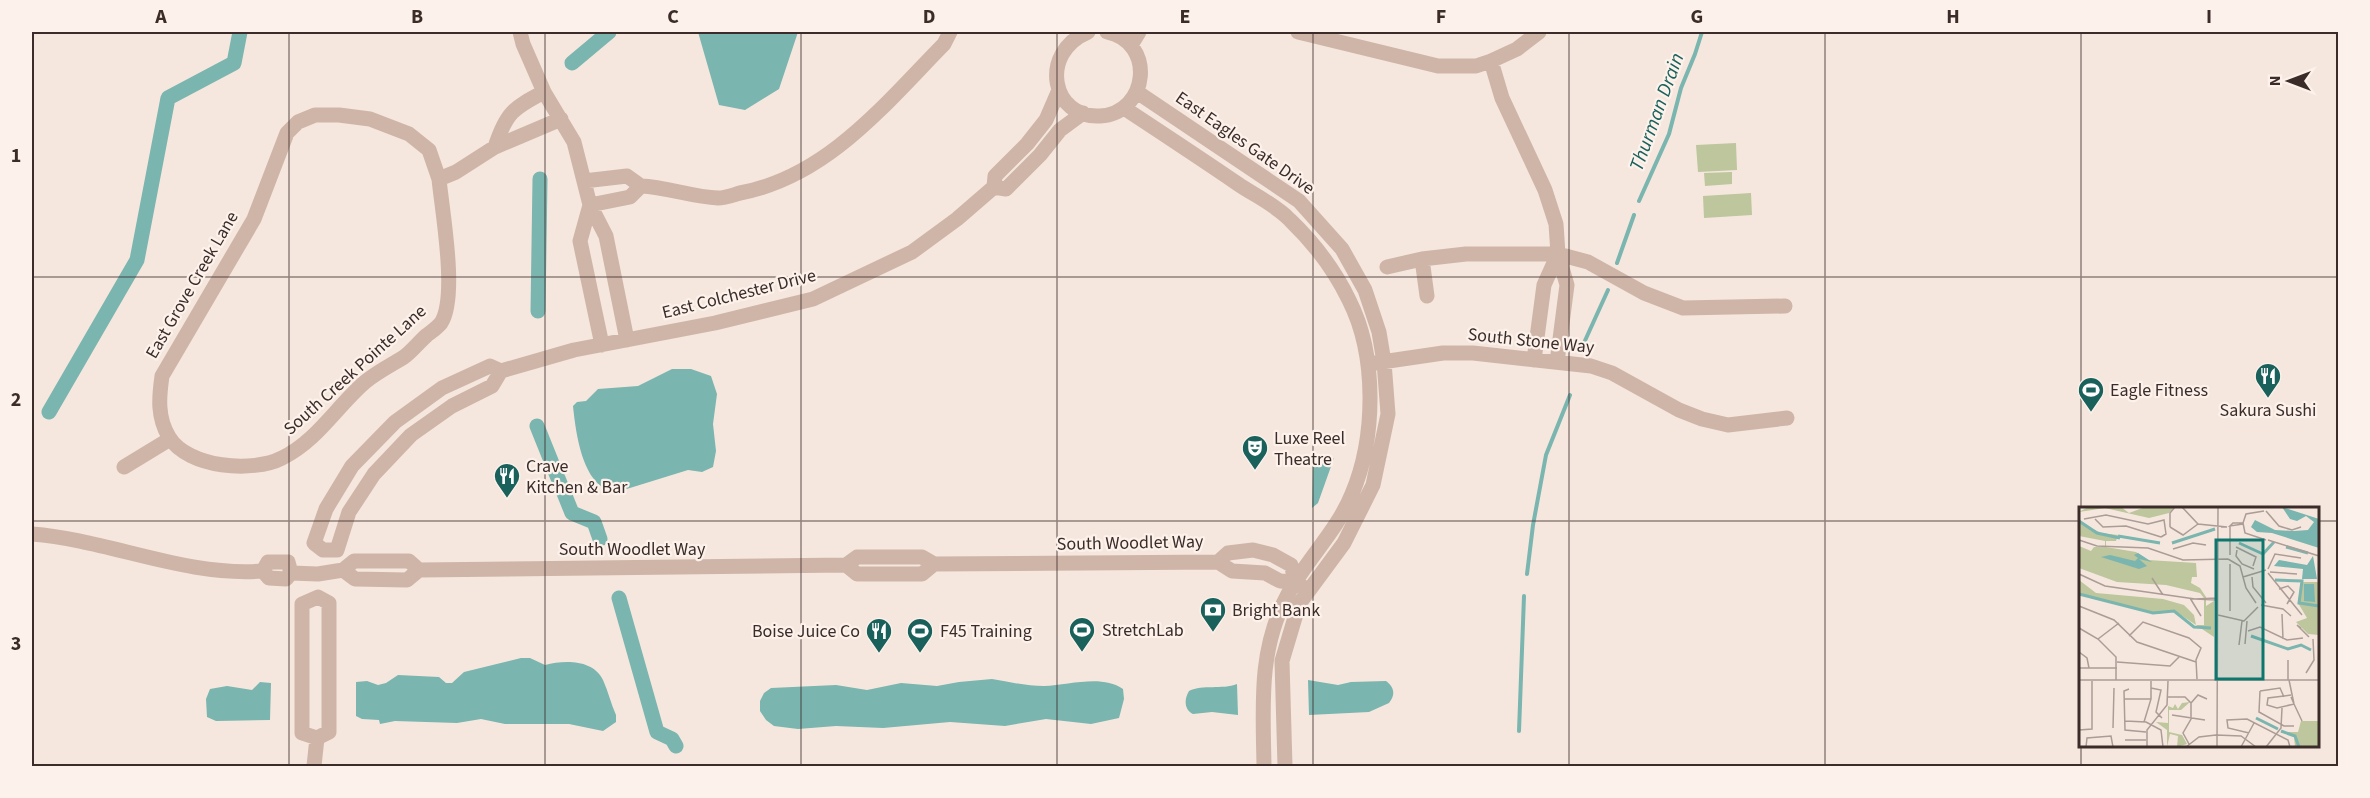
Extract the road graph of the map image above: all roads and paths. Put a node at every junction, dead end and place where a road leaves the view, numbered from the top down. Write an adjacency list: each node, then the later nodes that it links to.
1 (520, 32): 11 (street)
2 (950, 32): 20 (street)
3 (1088, 32): 10 (street)
4 (1112, 32): 8 (street)
5 (1139, 32): 8 (street)
6 (1298, 32): 9 (street)
7 (1539, 32): 9 (street)
8 (1131, 45): 12 (street)
9 (1491, 62): 23 (street)
10 (1059, 90): 14 (street); 21 (street, East Colchester Drive)
11 (544, 92): 16 (street); 17 (street)
12 (1137, 92): 13 (street); 31 (street, East Eagles Gate Drive)
13 (1124, 108): 14 (street); 33 (street, East Eagles Gate Drive)
14 (1083, 113): 21 (street, East Colchester Drive)
15 (315, 115): 18 (street, South Creek Pointe Lane); 36 (street, East Grove Creek Lane)
16 (561, 119): 17 (street); 19 (street)
17 (495, 147): 18 (street)
18 (438, 179): 36 (street, South Creek Pointe Lane)
19 (584, 181): 20 (street); 22 (street)
20 (641, 186): 22 (street)
21 (994, 187): 28 (street, East Colchester Drive)
22 (590, 205): 28 (street); 29 (street)
23 (1558, 254): 24 (street); 27 (street); 30 (street); 32 (street)
24 (1422, 259): 25 (street); 26 (street)
25 (1387, 267)
26 (1427, 296)
27 (1785, 306)
28 (627, 340): 29 (street, East Colchester Drive)
29 (602, 345): 34 (street, East Colchester Drive)
30 (1534, 360): 31 (street, South Stone Way); 32 (street, South Stone Way)
31 (1384, 362): 33 (street, South Stone Way); 42 (street, East Eagles Gate Drive)
32 (1557, 362): 35 (street, South Stone Way)
33 (1366, 365): 42 (street, East Eagles Gate Drive)
34 (501, 371): 39 (street, East Colchester Drive); 39 (street, East Colchester Drive)
35 (1787, 418)
36 (170, 439): 37 (street)
37 (124, 467)
38 (32, 534): 41 (street, South Woodlet Way)
39 (323, 550): 41 (street, East Colchester Drive)
40 (1218, 562): 41 (street, South Woodlet Way); 42 (street, South Woodlet Way); 42 (street, South Woodlet Way)
41 (318, 574): 43 (street, East Colchester Drive)
42 (1303, 587): 46 (street, East Eagles Gate Drive); 47 (street, East Eagles Gate Drive)
43 (318, 597): 44 (street, East Colchester Drive); 44 (street)
44 (317, 738): 45 (street, East Colchester Drive)
45 (314, 766)
46 (1264, 766)
47 (1285, 766)

